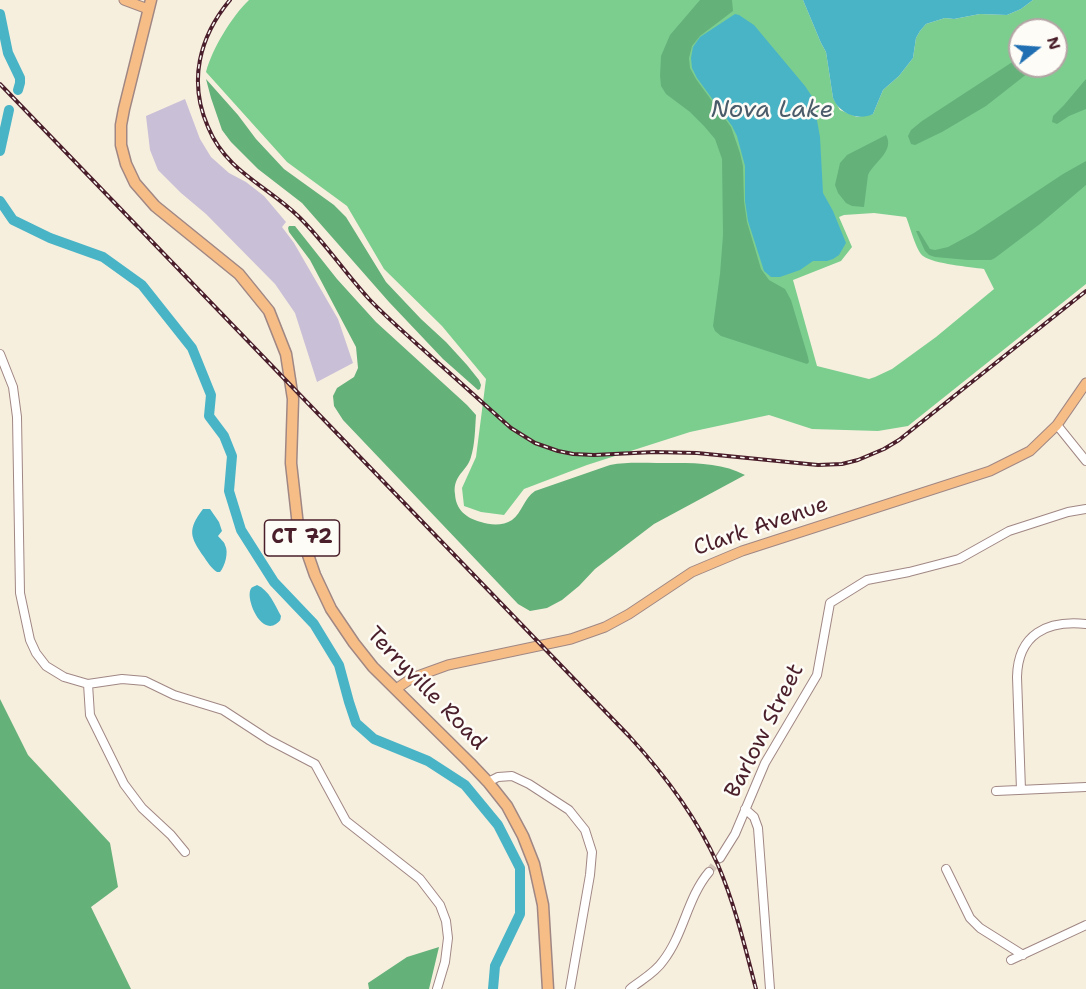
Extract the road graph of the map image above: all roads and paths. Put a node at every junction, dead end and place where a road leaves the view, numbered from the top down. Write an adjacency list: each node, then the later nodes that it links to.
1 (124, 0): 2 (main road)
2 (150, 4): 10 (highway, Terryville Road / CT 72)
3 (0, 354): 9 (street)
4 (1086, 384): 5 (main road, Clark Avenue)
5 (1057, 425): 6 (street); 10 (main road, Clark Avenue)
6 (1086, 461)
7 (1086, 509): 15 (street, Barlow Street)
8 (1086, 624): 13 (street)
9 (88, 684): 16 (street); 23 (street)
10 (396, 689): 11 (highway, Terryville Road / CT 72)
11 (488, 782): 24 (highway, Terryville Road / CT 72); 25 (street)
12 (1086, 787): 13 (street)
13 (1021, 790): 14 (street)
14 (996, 791)
15 (745, 810): 17 (street, Barlow Street); 27 (street)
16 (185, 852)
17 (720, 858)
18 (946, 869): 21 (street)
19 (709, 872): 26 (street)
20 (1086, 925): 21 (street)
21 (1023, 955): 22 (street)
22 (1011, 960)
23 (437, 989)
24 (548, 989)
25 (570, 989)
26 (630, 989)
27 (770, 989)

